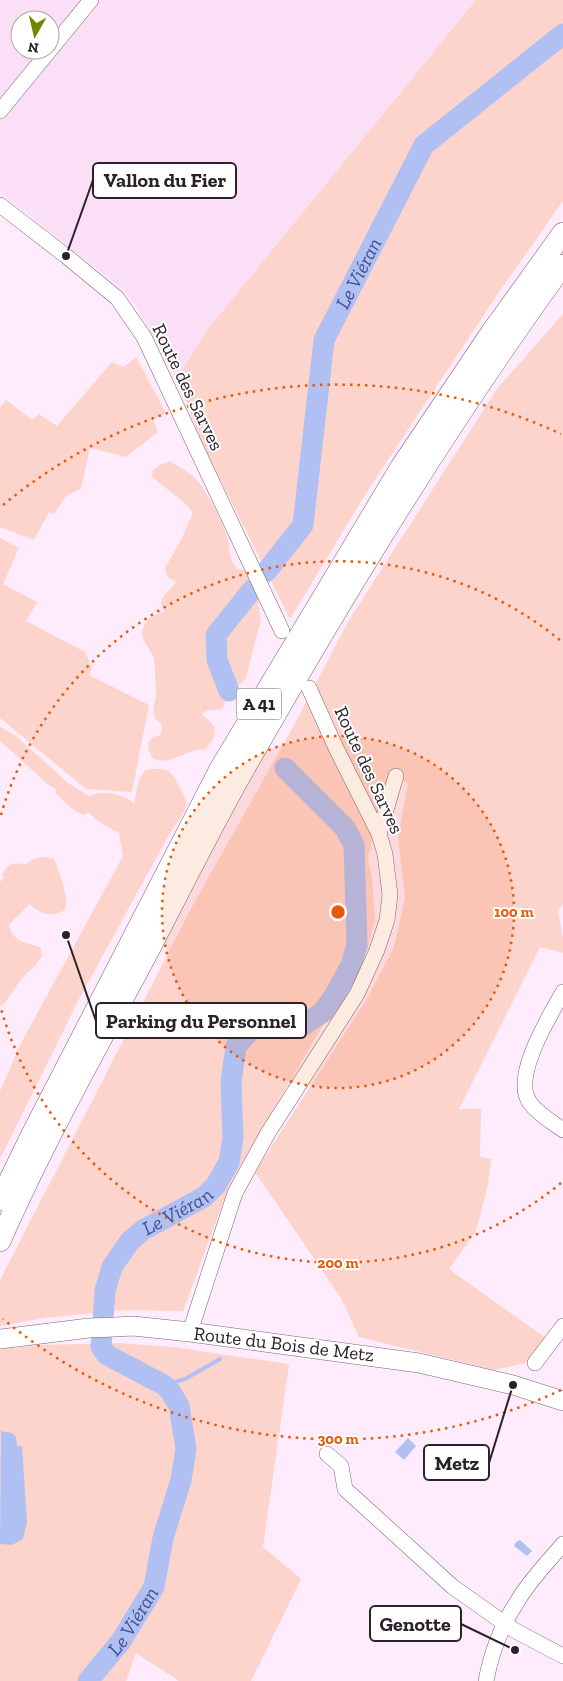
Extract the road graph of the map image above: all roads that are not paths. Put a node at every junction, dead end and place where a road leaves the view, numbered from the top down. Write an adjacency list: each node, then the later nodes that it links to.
1 (91, 0): 2 (street)
2 (0, 111)
3 (0, 205): 6 (street, Route des Sarves)
4 (563, 233): 12 (highway, A 41)
5 (563, 265): 13 (highway, A 41)
6 (282, 631)
7 (310, 688): 9 (street, Route des Sarves)
8 (396, 776): 9 (street)
9 (379, 834): 15 (street, Route des Sarves)
10 (563, 992): 11 (street)
11 (563, 1130)
12 (0, 1200)
13 (0, 1241)
14 (563, 1326): 17 (street)
15 (190, 1332): 16 (main road, Route du Bois de Metz); 18 (main road, Route du Bois de Metz)
16 (0, 1339)
17 (535, 1363)
18 (563, 1401)
19 (327, 1454): 21 (street)
20 (563, 1544): 21 (street)
21 (505, 1624): 22 (street); 23 (street)
22 (563, 1656)
23 (486, 1681)

